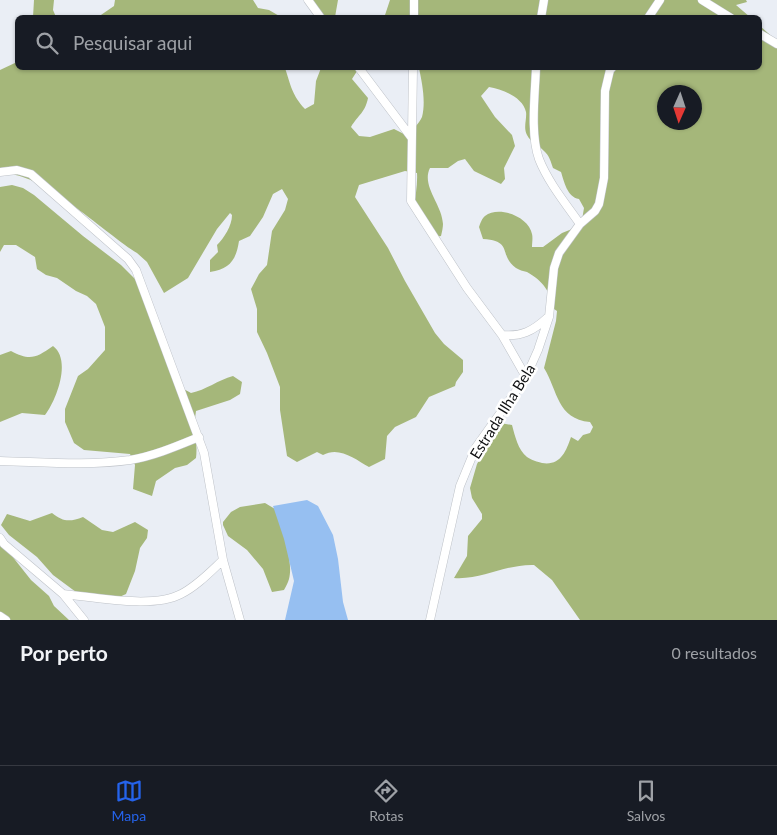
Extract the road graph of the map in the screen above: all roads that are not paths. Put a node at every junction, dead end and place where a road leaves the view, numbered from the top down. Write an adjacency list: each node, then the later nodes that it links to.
1 (308, 0): 6 (street)
2 (414, 0): 7 (street)
3 (544, 0): 8 (street)
4 (660, 0): 9 (street)
5 (702, 0): 10 (street)
6 (319, 15)
7 (414, 15)
8 (542, 15)
9 (650, 15)
10 (727, 15)
11 (762, 35): 12 (street)
12 (777, 44)
13 (361, 70): 17 (street)
14 (413, 70): 17 (street)
15 (536, 70): 19 (street)
16 (611, 70): 19 (street, Estrada Ilha Bela)
17 (411, 137): 21 (street)
18 (0, 172): 23 (street)
19 (580, 224): 20 (street, Estrada Ilha Bela)
20 (549, 317): 21 (street); 22 (street, Estrada Ilha Bela)
21 (502, 335): 22 (street)
22 (526, 376): 32 (street, Estrada Ilha Bela)
23 (199, 437): 24 (street); 26 (street)
24 (0, 461)
25 (0, 538): 27 (street)
26 (223, 560): 27 (street); 31 (street)
27 (63, 594): 30 (street)
28 (0, 616): 29 (street)
29 (6, 620)
30 (84, 620)
31 (240, 620)
32 (430, 620)

